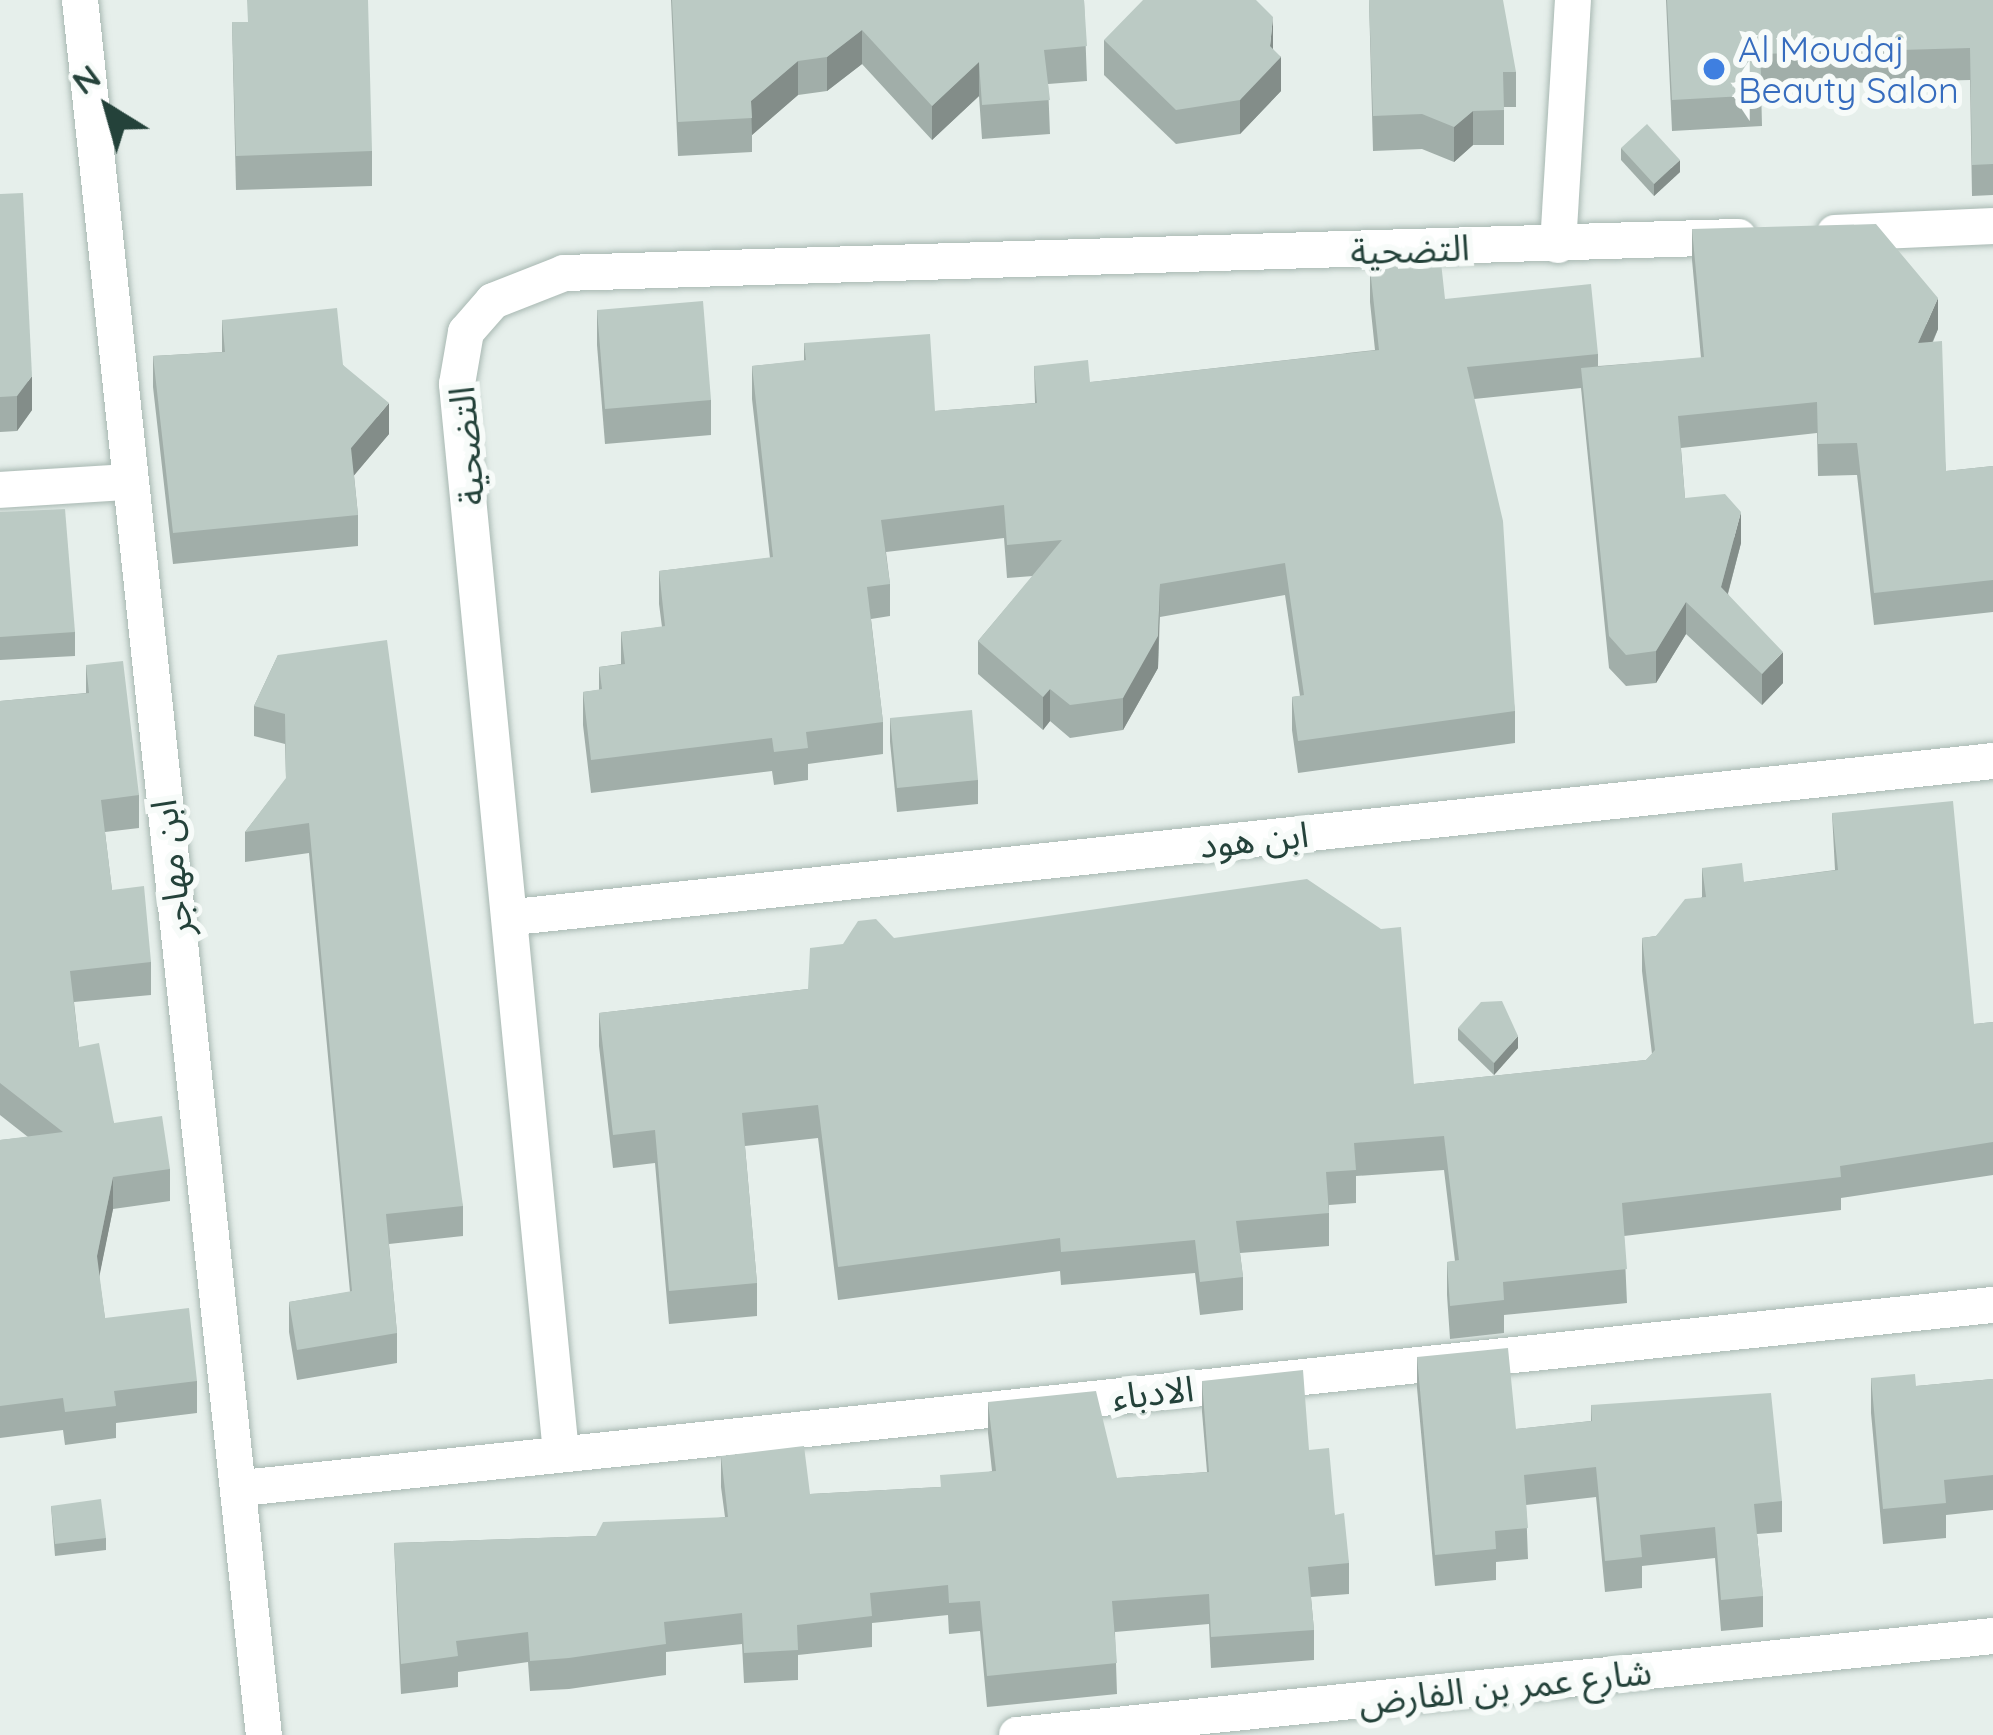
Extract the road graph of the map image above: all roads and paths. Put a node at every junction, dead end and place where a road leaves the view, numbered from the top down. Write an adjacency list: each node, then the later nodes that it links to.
1 (80, 0): 5 (street, ابن مهاجر)
2 (1573, 0): 4 (street)
3 (1993, 226): 4 (street, التضحية)
4 (1558, 245): 8 (street, التضحية)
5 (127, 482): 6 (street); 11 (street, ابن مهاجر)
6 (0, 490)
7 (1993, 761): 8 (street, ابن هود)
8 (514, 916): 10 (street, التضحية)
9 (1993, 1305): 10 (street, الادباء)
10 (561, 1454): 11 (street, الادباء)
11 (242, 1488): 13 (street, ابن مهاجر)
12 (1993, 1636): 14 (street, شارع عمر بن الفارض)
13 (263, 1735)
14 (1017, 1735)

